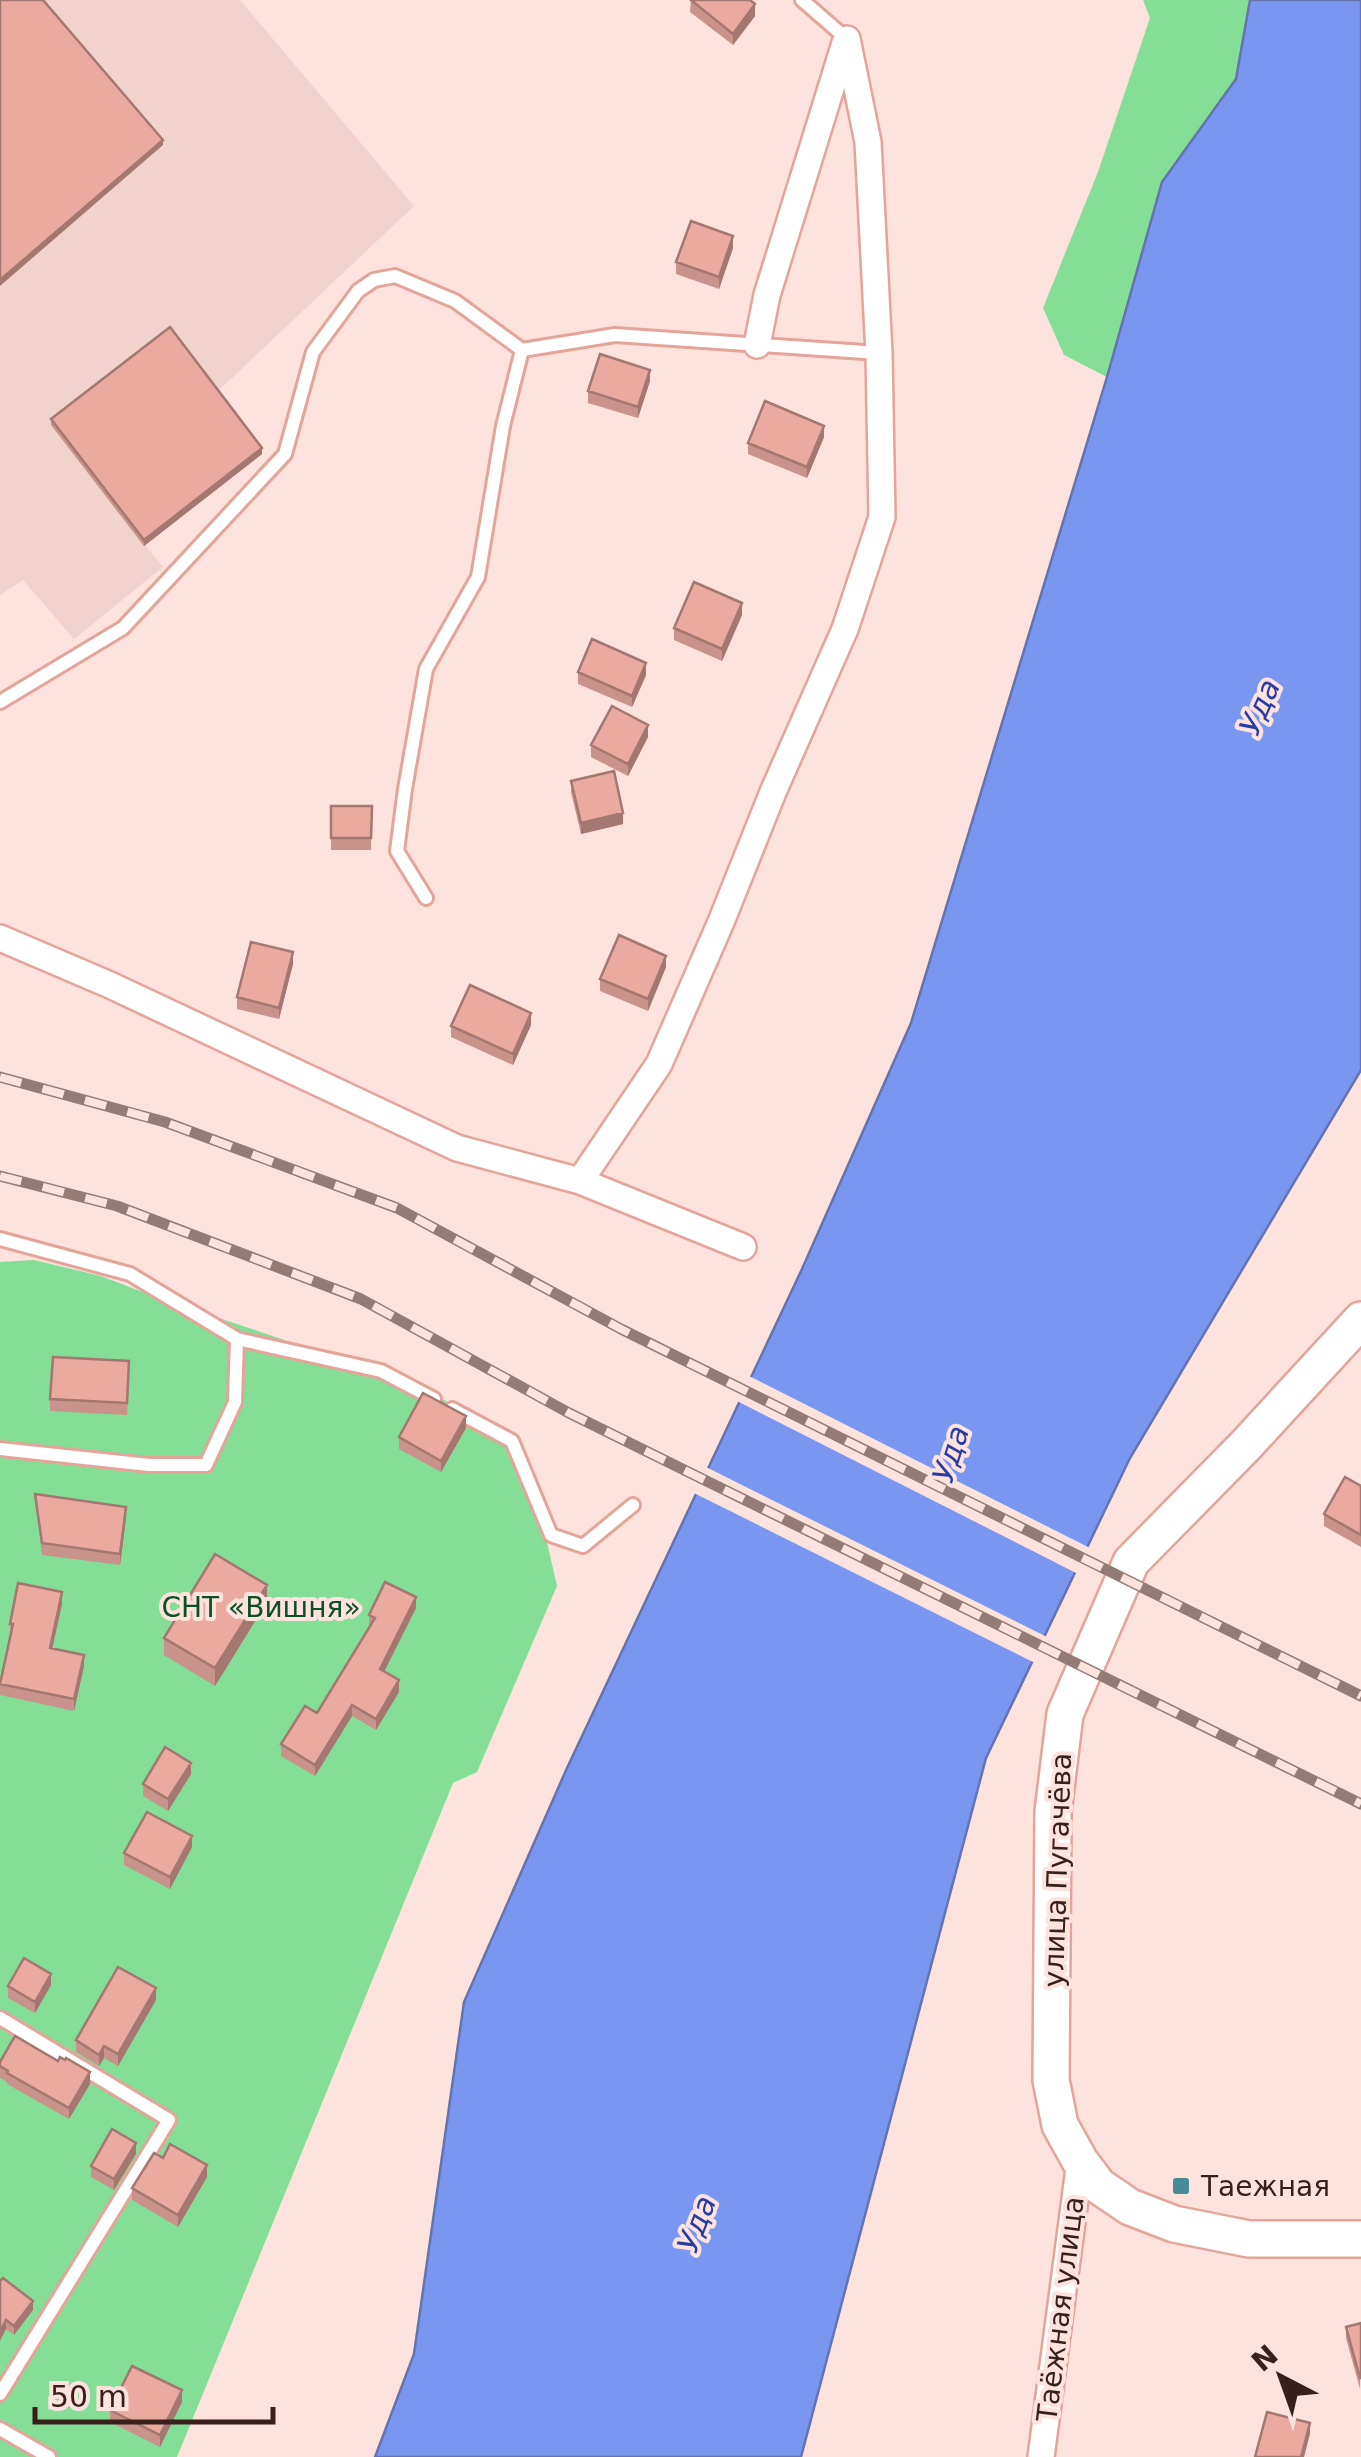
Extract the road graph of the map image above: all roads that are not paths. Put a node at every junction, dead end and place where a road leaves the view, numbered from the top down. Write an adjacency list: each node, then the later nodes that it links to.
1 (802, 0): 2 (lane)
2 (847, 39): 3 (street); 5 (street)
3 (756, 345): 4 (lane); 5 (lane)
4 (522, 350): 6 (lane); 7 (lane)
5 (879, 354): 9 (street)
6 (0, 702)
7 (426, 898)
8 (0, 938): 9 (street)
9 (580, 1181): 11 (street)
10 (0, 1239): 13 (lane)
11 (743, 1246)
12 (1361, 1320): 17 (street, улица Пугачёва)
13 (237, 1339): 14 (lane); 15 (lane)
14 (0, 1450)
15 (633, 1505)
16 (0, 2018): 19 (lane)
17 (1080, 2161): 18 (street, улица Пугачёва); 22 (street, Таёжная улица)
18 (1361, 2239)
19 (0, 2394)
20 (0, 2429): 21 (lane)
21 (49, 2457)
22 (1041, 2457)

